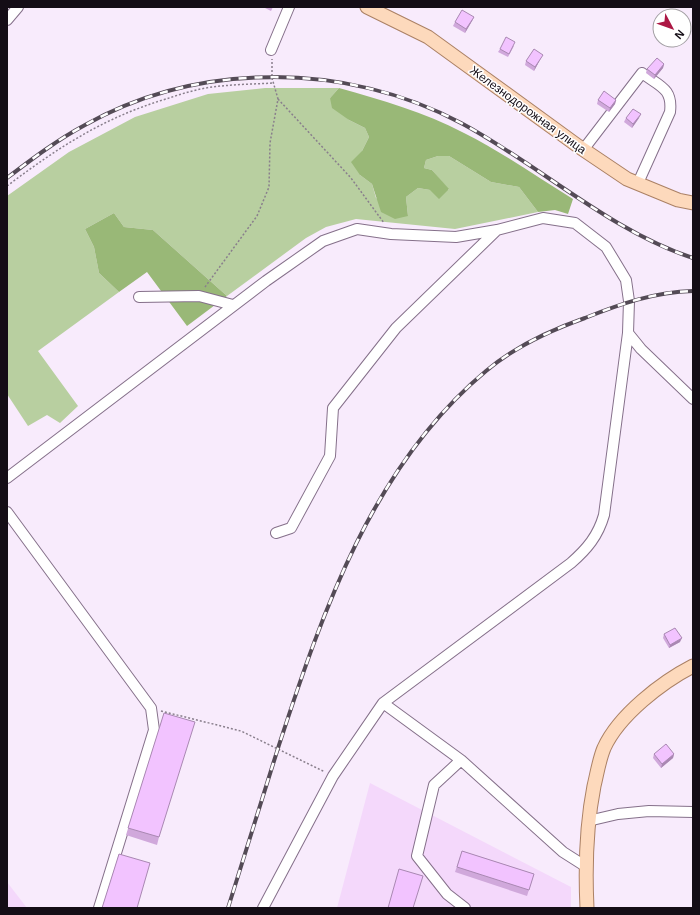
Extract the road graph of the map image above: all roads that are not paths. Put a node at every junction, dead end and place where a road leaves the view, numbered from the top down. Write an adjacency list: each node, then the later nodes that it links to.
1 (18, 7): 4 (street)
2 (288, 7): 5 (street)
3 (367, 7): 6 (main road, Железнодорожная улица)
4 (7, 20)
5 (271, 50)
6 (583, 150): 7 (main road, Железнодорожная улица); 7 (street)
7 (638, 184): 8 (main road, Железнодорожная улица)
8 (693, 203)
9 (497, 230): 11 (street); 12 (street); 16 (street)
10 (139, 297): 11 (street)
11 (234, 305): 14 (street)
12 (628, 333): 13 (street); 18 (street)
13 (693, 399)
14 (7, 478)
15 (7, 512): 23 (street)
16 (276, 533)
17 (693, 666): 21 (main road)
18 (383, 704): 19 (street); 24 (street)
19 (461, 760): 22 (street); 25 (street)
20 (693, 812): 21 (street)
21 (588, 821): 22 (main road)
22 (585, 866): 26 (main road)
23 (99, 908)
24 (263, 908)
25 (465, 908)
26 (587, 908)

